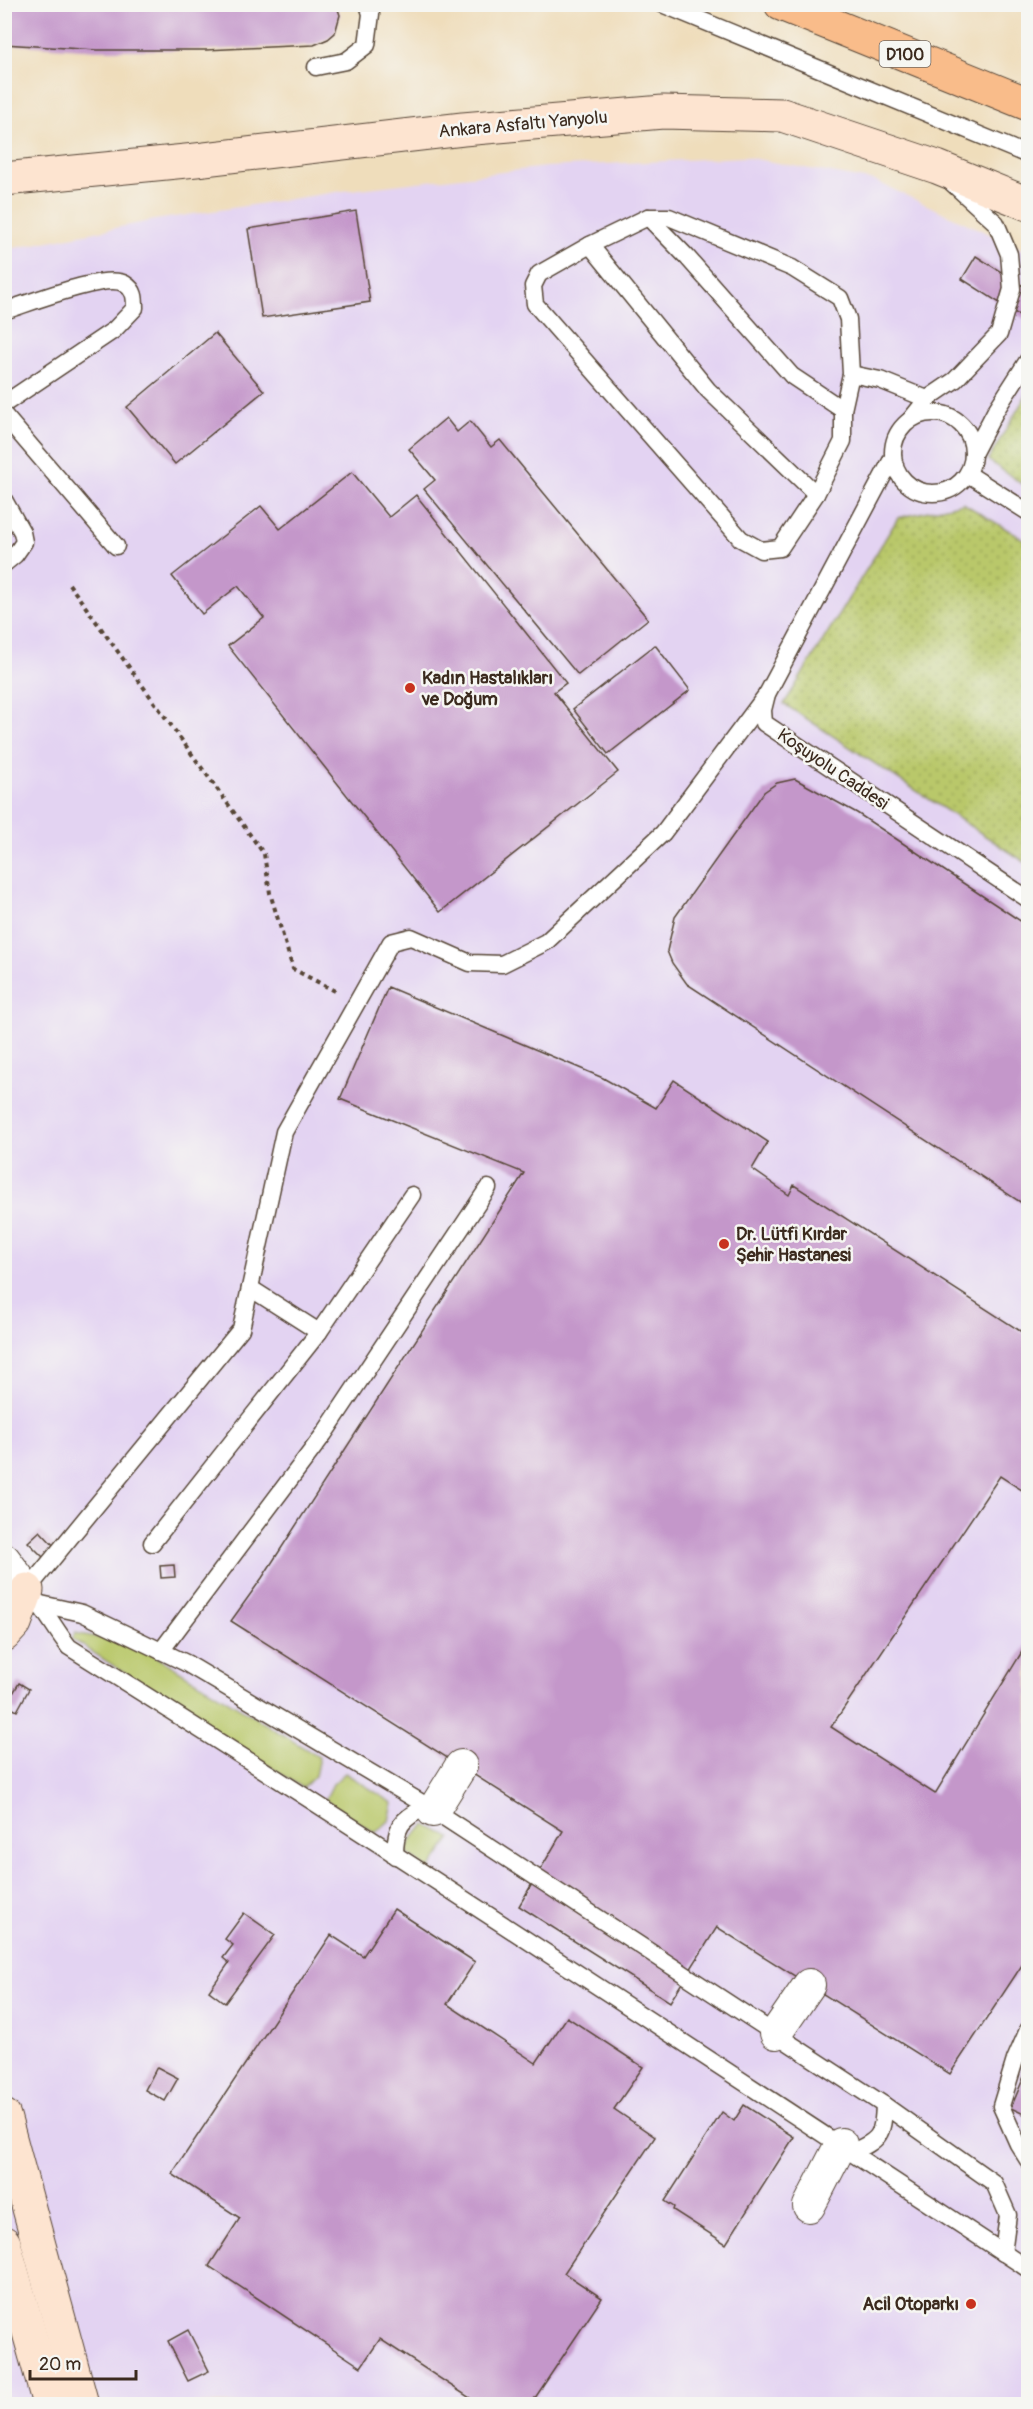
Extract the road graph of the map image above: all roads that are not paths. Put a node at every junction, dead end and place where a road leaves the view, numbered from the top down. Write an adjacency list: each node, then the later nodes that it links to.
1 (368, 4): 4 (lane)
2 (662, 4): 6 (lane)
3 (782, 4): 5 (highway, D100)
4 (316, 67)
5 (1029, 104)
6 (1029, 155)
7 (936, 167): 8 (main road, Ankara Asfaltı Yanyolu); 9 (main road, Ankara Asfaltı Yanyolu); 15 (lane, Koşuyolu Caddesi)
8 (4, 179)
9 (1029, 204)
10 (648, 217): 11 (lane); 14 (lane); 17 (lane)
11 (590, 245): 23 (lane); 23 (lane)
12 (4, 311): 16 (lane)
13 (1029, 360): 20 (lane)
14 (851, 374): 15 (lane); 17 (lane)
15 (927, 399): 19 (lane, Koşuyolu Caddesi)
16 (4, 404)
17 (843, 410): 23 (lane)
18 (4, 415): 26 (lane)
19 (911, 419): 20 (lane); 21 (lane, Koşuyolu Caddesi)
20 (974, 454): 22 (lane)
21 (892, 459): 22 (lane); 28 (lane, Koşuyolu Caddesi)
22 (968, 474): 25 (lane)
23 (816, 494)
24 (4, 500): 27 (lane)
25 (1029, 512)
26 (116, 546)
27 (4, 564)
28 (767, 694): 29 (lane, Koşuyolu Caddesi); 32 (lane)
29 (1029, 899)
30 (488, 1188): 38 (lane)
31 (412, 1195): 33 (lane)
32 (250, 1288): 33 (lane); 36 (lane)
33 (319, 1332): 34 (lane)
34 (152, 1543)
35 (4, 1559): 36 (street)
36 (24, 1596): 37 (main road); 38 (lane); 41 (lane)
37 (4, 1635)
38 (161, 1651): 40 (lane)
39 (461, 1766): 40 (street)
40 (430, 1808): 41 (lane); 44 (lane)
41 (395, 1856): 47 (lane)
42 (809, 1985): 44 (street)
43 (1029, 2030): 48 (lane)
44 (776, 2033): 45 (lane)
45 (884, 2105): 47 (lane); 51 (lane)
46 (4, 2116): 54 (main road)
47 (847, 2148): 49 (street); 51 (lane)
48 (1029, 2160)
49 (808, 2206)
50 (4, 2243): 53 (main road)
51 (1003, 2253): 52 (lane)
52 (1029, 2269)
53 (49, 2404)
54 (82, 2404)

